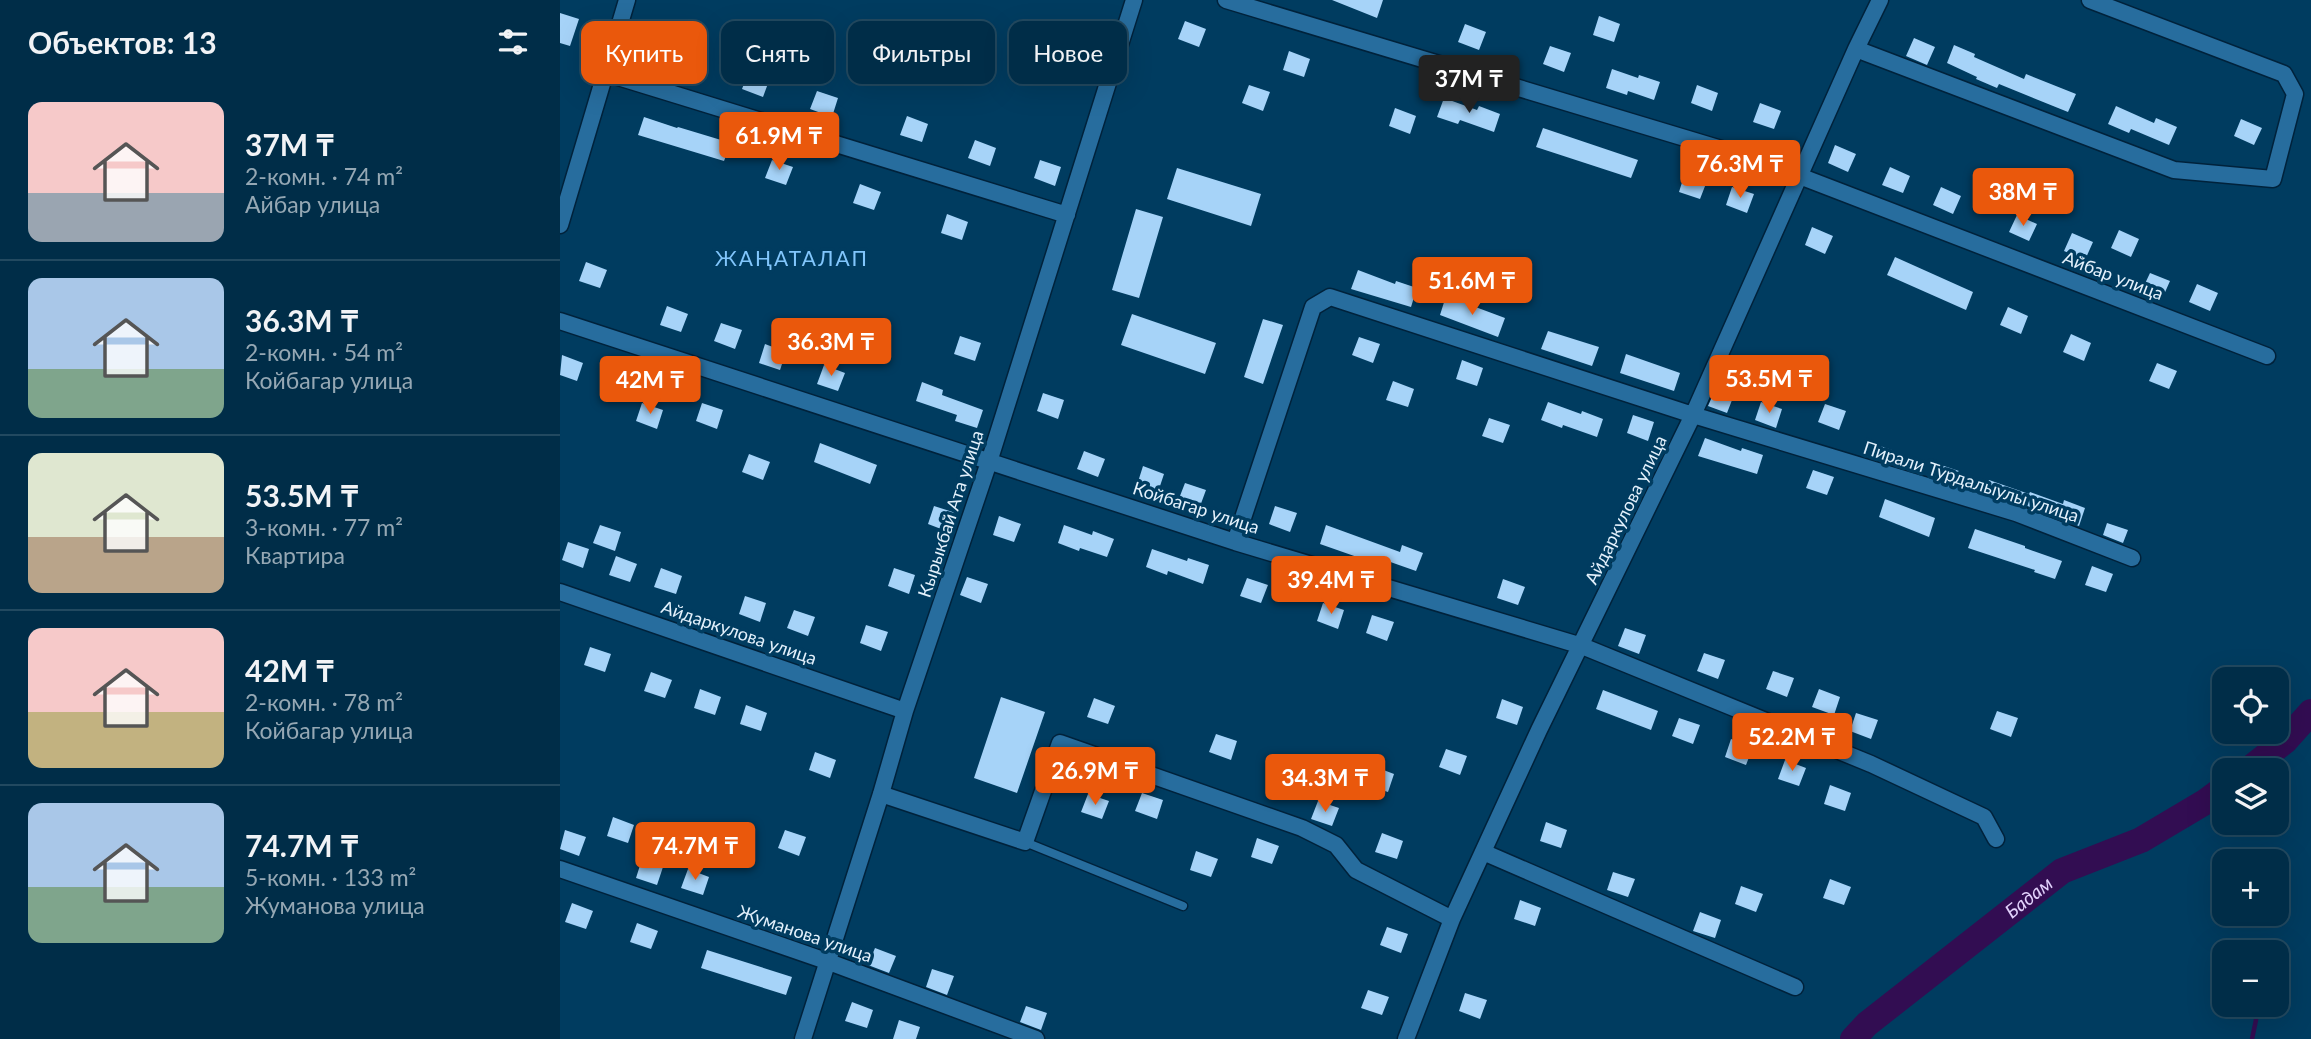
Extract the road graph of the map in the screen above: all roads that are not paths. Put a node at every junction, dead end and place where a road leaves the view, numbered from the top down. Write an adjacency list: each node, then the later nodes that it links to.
1 (627, 0): 6 (street)
2 (1134, 0): 11 (street, Кырыкбай Ата улица)
3 (1226, 0): 10 (street, Айбар улица)
4 (1880, 0): 7 (street, Айдаркулова улица)
5 (2090, 0): 7 (street)
6 (621, 21)
7 (1856, 48): 10 (street, Айдаркулова улица)
8 (602, 84): 12 (street)
9 (641, 84): 11 (street)
10 (1799, 175): 14 (street, Айбар улица); 15 (street, Айдаркулова улица)
11 (1067, 215): 16 (street, Кырыкбай Ата улица)
12 (560, 225)
13 (560, 321): 16 (street, Койбагар улица)
14 (2267, 356)
15 (1693, 415): 17 (street, Пирали Турдалыулы улица); 18 (street, Пирали Турдалыулы улица); 20 (street, Айдаркулова улица)
16 (989, 462): 17 (street, Койбагар улица); 21 (street, Кырыкбай Ата улица)
17 (1236, 542): 20 (street, Койбагар улица)
18 (2132, 558)
19 (560, 592): 21 (street, Айдаркулова улица)
20 (1582, 646): 23 (street, Койбагар улица); 25 (street, Айдаркулова улица)
21 (905, 710): 22 (street, Кырыкбай Ата улица)
22 (881, 794): 24 (street); 29 (street, Кырыкбай Ата улица)
23 (1996, 839)
24 (1025, 842): 27 (lane); 28 (street)
25 (1483, 852): 28 (street, Айдаркулова улица); 30 (street)
26 (560, 869): 29 (street, Жуманова улица)
27 (1182, 906)
28 (1452, 919): 33 (street, Айдаркулова улица)
29 (828, 962): 31 (street, Кырыкбай Ата улица); 32 (street, Жуманова улица)
30 (1795, 987)
31 (803, 1039)
32 (1036, 1039)
33 (1406, 1039)

